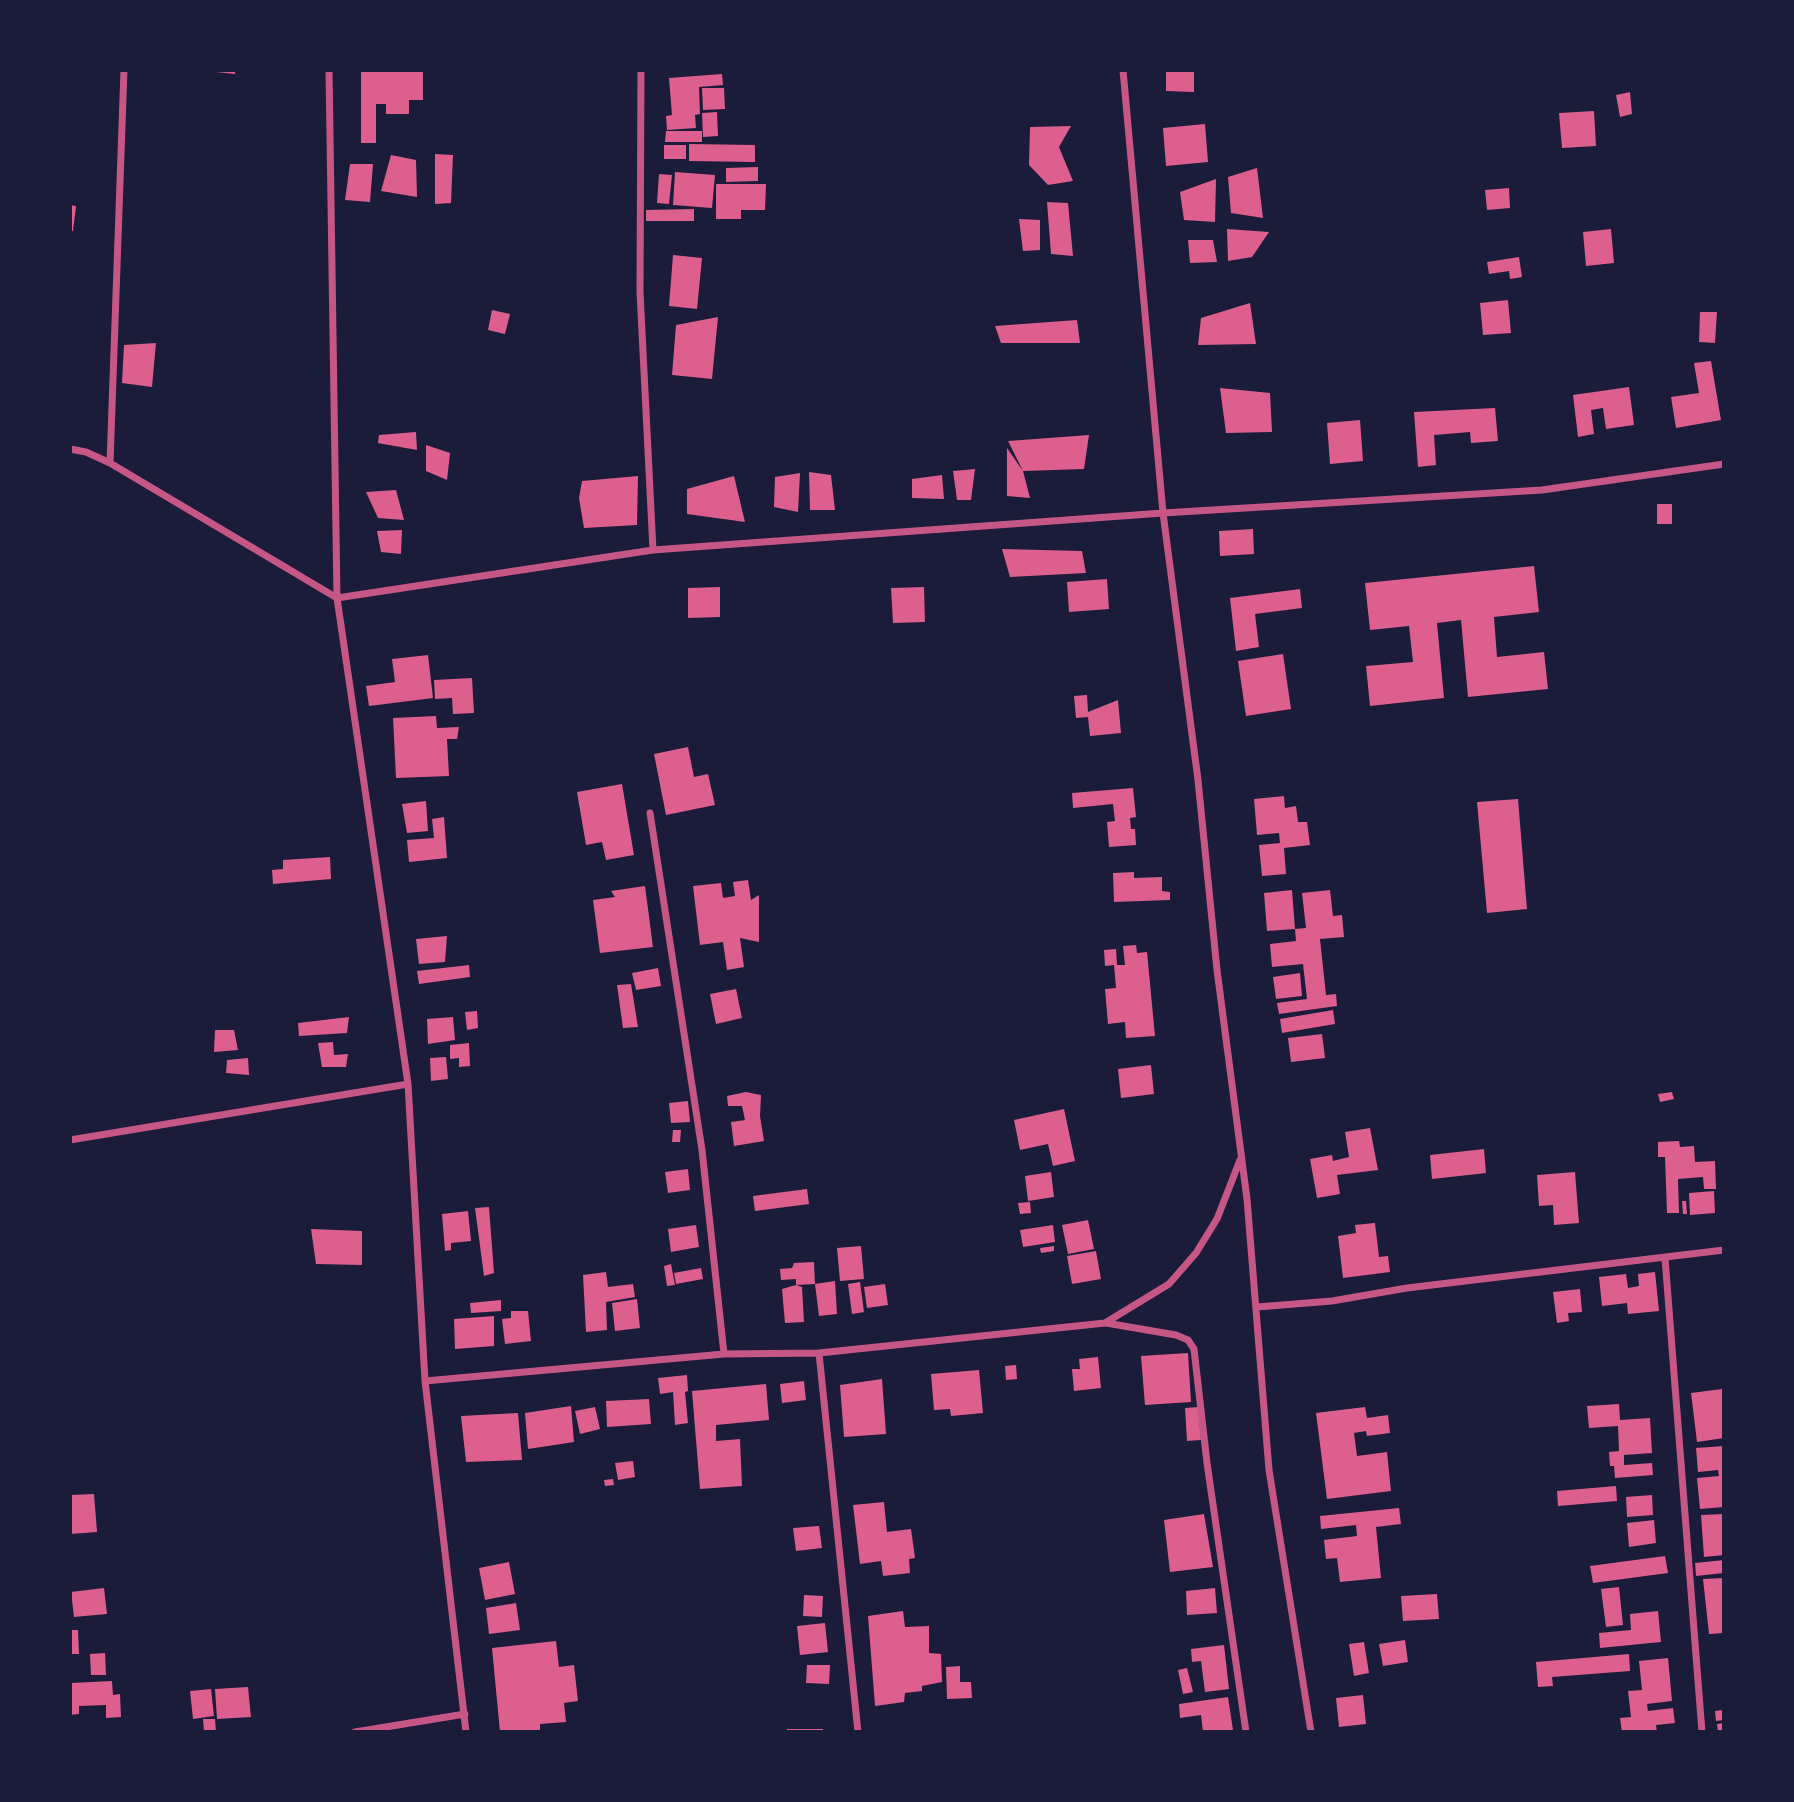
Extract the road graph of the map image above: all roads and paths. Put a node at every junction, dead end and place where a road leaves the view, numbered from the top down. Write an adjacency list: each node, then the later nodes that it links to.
1 (124, 70): 6 (street)
2 (329, 70): 10 (street)
3 (641, 70): 9 (street)
4 (1123, 70): 8 (street)
5 (70, 449): 6 (street)
6 (110, 464): 10 (street)
7 (1724, 464): 8 (street)
8 (1163, 513): 9 (street); 14 (street)
9 (653, 550): 10 (street)
10 (337, 598): 12 (street)
11 (650, 813): 20 (street)
12 (408, 1084): 13 (street); 21 (street)
13 (70, 1140)
14 (1241, 1158): 17 (street); 18 (street)
15 (1724, 1250): 16 (street)
16 (1665, 1258): 17 (street); 28 (street)
17 (1257, 1307): 27 (street)
18 (1105, 1323): 19 (street); 26 (street)
19 (819, 1353): 20 (street); 25 (street)
20 (724, 1354): 21 (street)
21 (425, 1381): 22 (street)
22 (465, 1714): 23 (street); 24 (street)
23 (355, 1732)
24 (466, 1732)
25 (858, 1732)
26 (1246, 1732)
27 (1311, 1732)
28 (1702, 1732)

